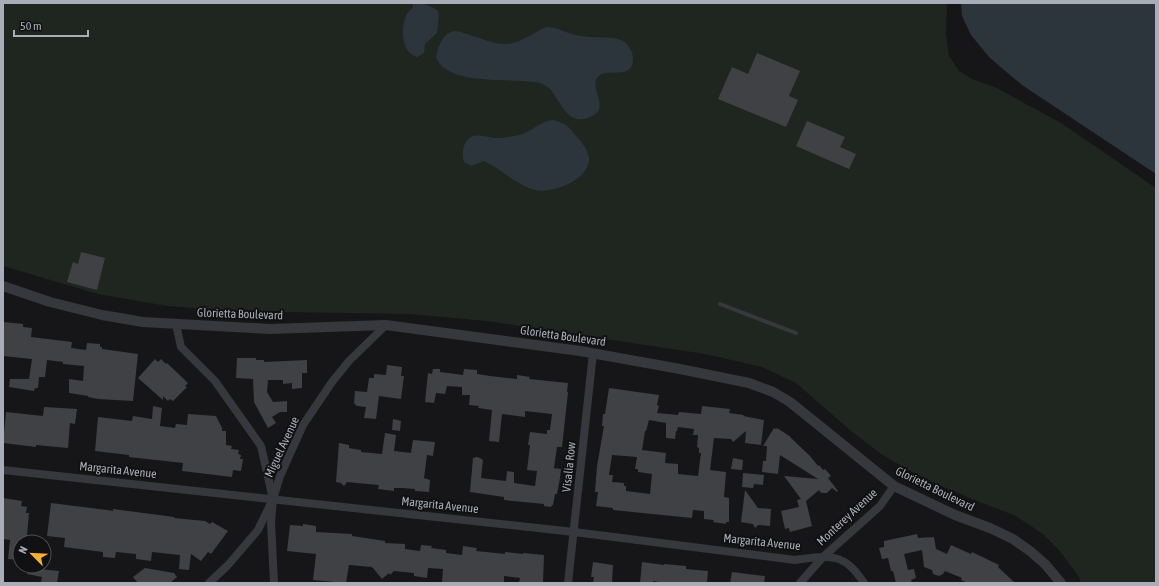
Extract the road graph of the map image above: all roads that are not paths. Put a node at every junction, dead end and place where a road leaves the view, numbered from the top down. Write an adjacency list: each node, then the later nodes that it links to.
1 (3, 286): 3 (street, Glorietta Boulevard)
2 (720, 304): 5 (lane)
3 (176, 324): 4 (street, Glorietta Boulevard); 9 (street)
4 (386, 325): 6 (street, Glorietta Boulevard); 9 (street, Miguel Avenue)
5 (796, 333)
6 (593, 353): 8 (street, Glorietta Boulevard); 10 (street, Visalia Row)
7 (3, 470): 9 (street, Margarita Avenue)
8 (894, 486): 11 (street, Monterey Avenue); 17 (street, Glorietta Boulevard)
9 (274, 499): 10 (street, Margarita Avenue); 12 (street, Miguel Avenue); 13 (street)
10 (574, 532): 11 (street, Margarita Avenue); 14 (street, Visalia Row)
11 (823, 557): 15 (street, Monterey Avenue); 16 (street, Margarita Avenue)
12 (209, 583)
13 (274, 583)
14 (568, 583)
15 (800, 583)
16 (864, 583)
17 (1061, 583)

